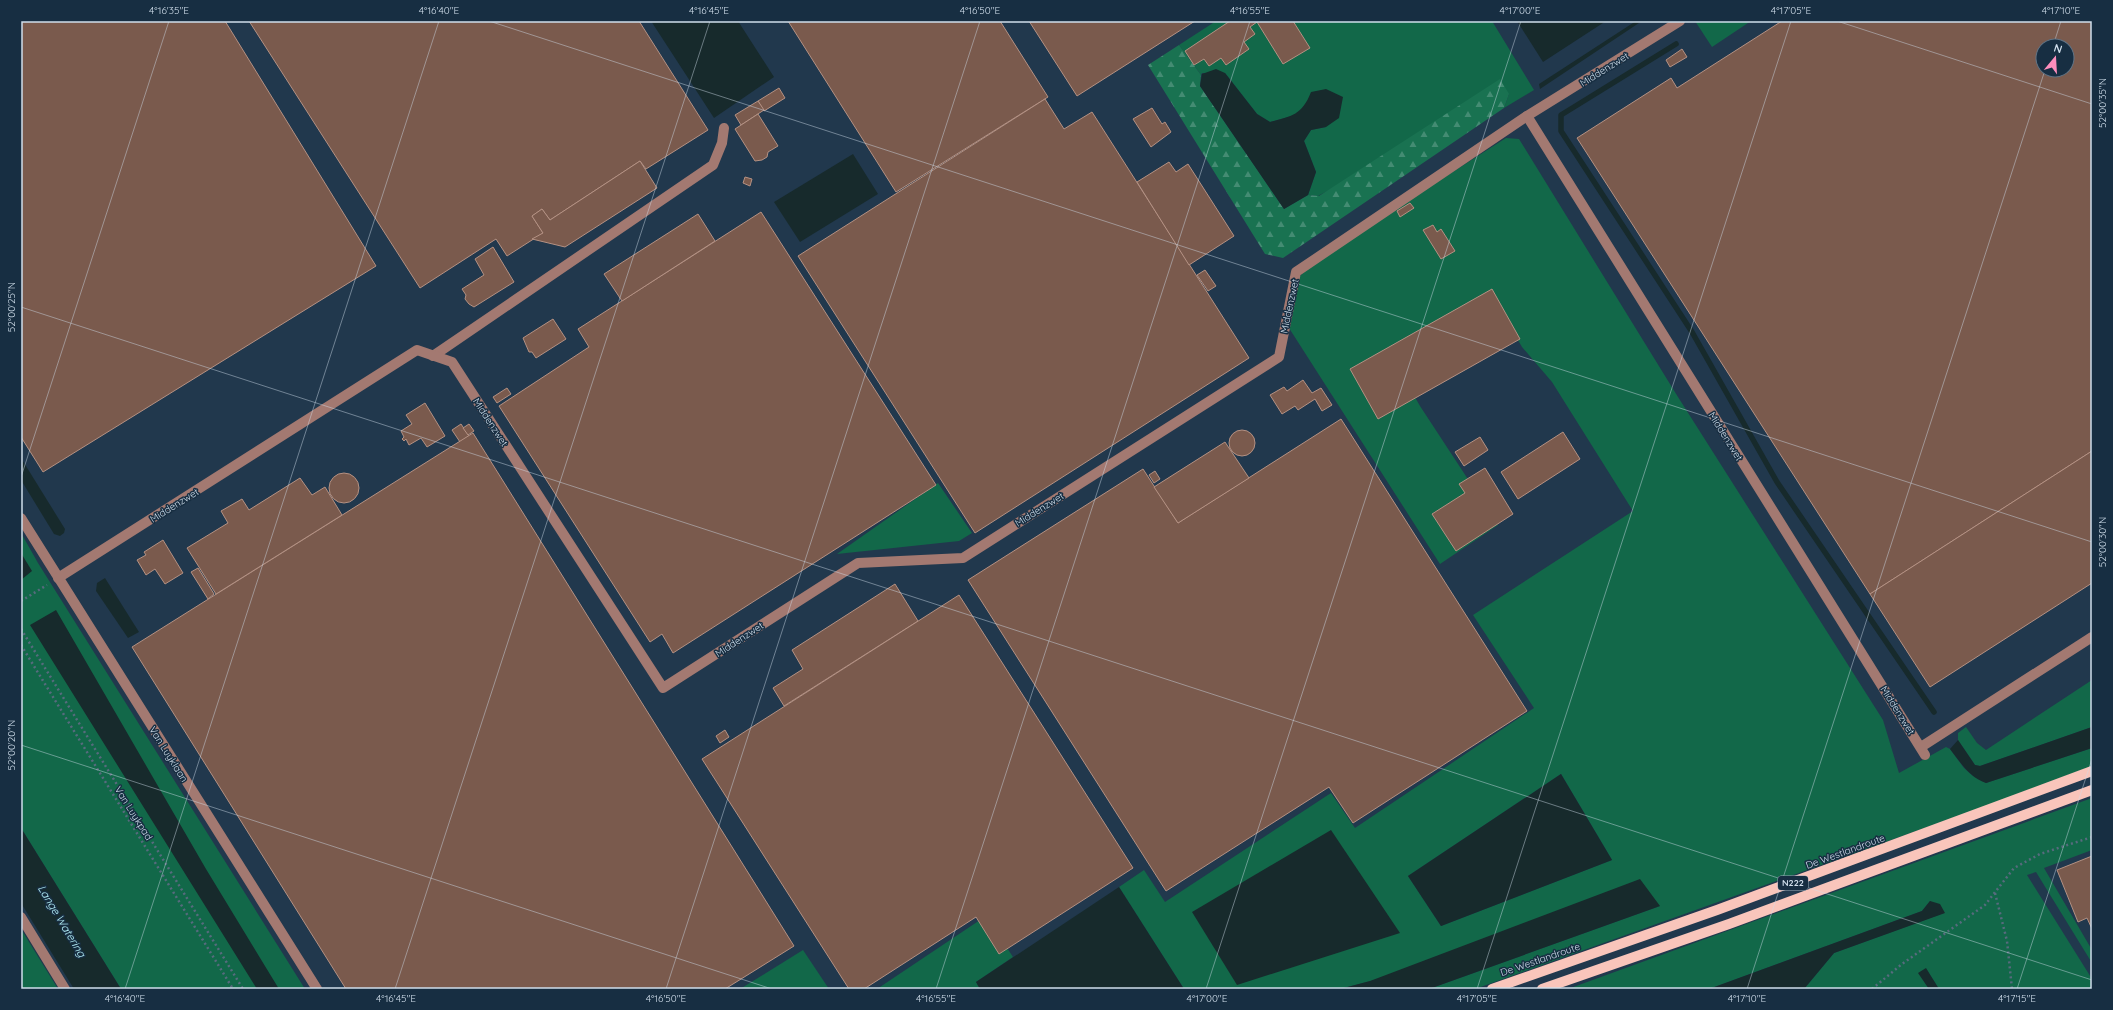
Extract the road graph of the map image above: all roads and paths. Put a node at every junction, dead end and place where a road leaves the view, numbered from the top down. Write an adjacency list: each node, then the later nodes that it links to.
1 (1680, 21): 2 (street, Middenzwet)
2 (1527, 116): 4 (street, Middenzwet); 9 (street, Middenzwet)
3 (724, 128): 4 (street)
4 (433, 356): 6 (street, Middenzwet)
5 (21, 518): 6 (street, Van Luyklaan)
6 (58, 578): 7 (path); 19 (street, Van Luyklaan)
7 (21, 601)
8 (21, 629): 18 (path)
9 (2092, 637)
10 (21, 645): 17 (path, Van Luykpad)
11 (2092, 771): 20 (main road, De Westlandroute / N222)
12 (2092, 790): 21 (main road, N222)
13 (2092, 837): 14 (path)
14 (1995, 893): 22 (path); 23 (path)
15 (21, 917): 16 (street)
16 (65, 989)
17 (233, 989)
18 (243, 989)
19 (317, 989)
20 (1492, 989)
21 (1542, 989)
22 (1872, 989)
23 (2012, 989)

